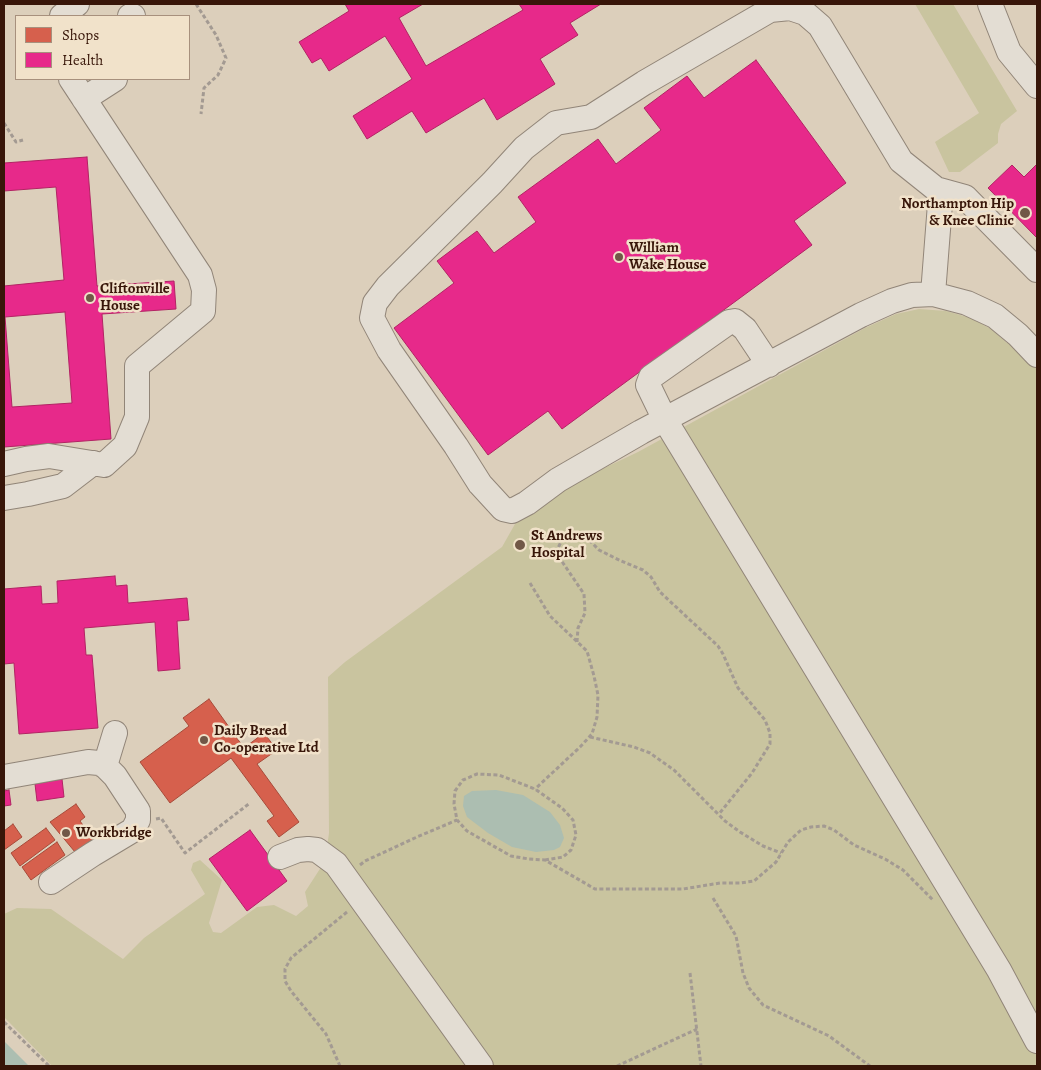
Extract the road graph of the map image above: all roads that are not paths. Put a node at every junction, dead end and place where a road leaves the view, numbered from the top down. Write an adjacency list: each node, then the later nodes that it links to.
1 (78, 4): 3 (lane)
2 (990, 4): 6 (lane)
3 (63, 15)
4 (72, 80): 7 (lane)
5 (113, 80): 7 (lane)
6 (1037, 86)
7 (84, 99): 15 (lane)
8 (941, 191): 9 (lane); 10 (lane); 13 (lane)
9 (1037, 270)
10 (933, 294): 11 (lane); 12 (lane)
11 (1037, 355)
12 (769, 364): 13 (lane); 13 (lane)
13 (664, 420): 22 (lane)
14 (4, 464): 15 (lane)
15 (93, 464): 16 (lane)
16 (4, 498)
17 (115, 733): 18 (lane)
18 (105, 766): 19 (lane); 21 (lane)
19 (4, 777)
20 (280, 857): 23 (lane)
21 (51, 882)
22 (1037, 1041)
23 (481, 1066)

